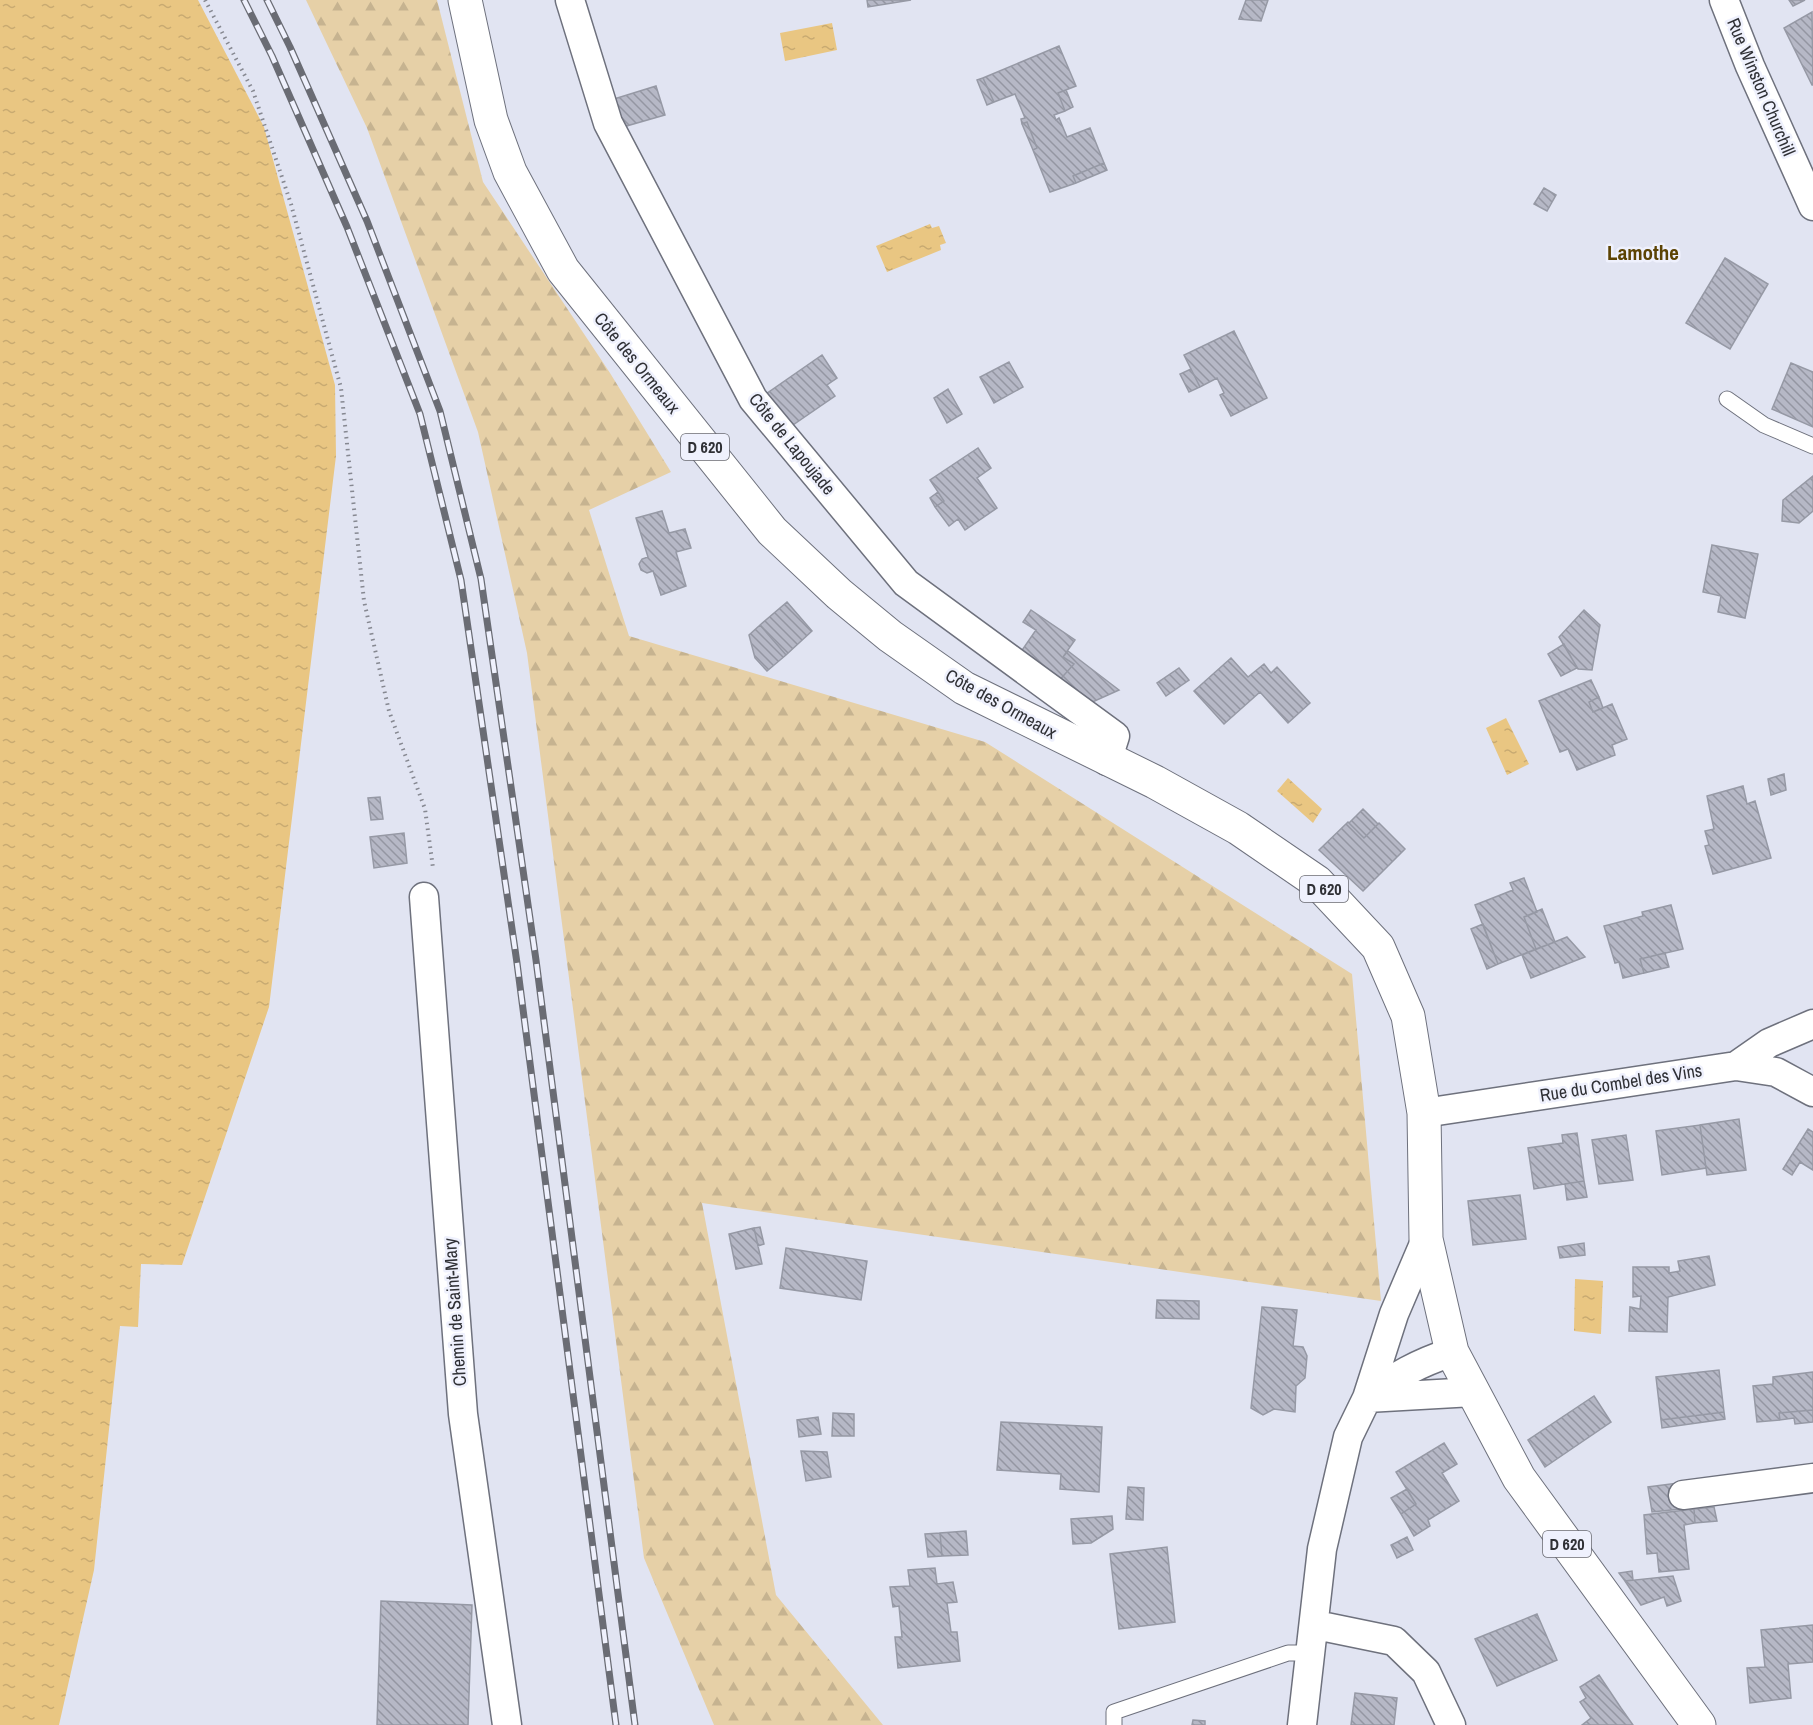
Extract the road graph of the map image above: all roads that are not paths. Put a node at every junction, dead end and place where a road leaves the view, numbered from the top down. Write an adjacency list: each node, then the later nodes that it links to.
1 (465, 0): 8 (main road, Côte des Ormeaux / D 620)
2 (570, 0): 8 (street, Côte de Lapoujade)
3 (1724, 0): 4 (street, Rue Winston Churchill)
4 (1802, 153): 5 (street, Rue Winston Churchill)
5 (1813, 206)
6 (1727, 399): 7 (lane)
7 (1813, 446)
8 (1107, 761): 13 (main road, D 620)
9 (424, 897): 22 (street, Chemin de Saint-Mary)
10 (1813, 1024): 11 (street)
11 (1736, 1066): 12 (street, Rue du Combel des Vins); 13 (street, Rue du Combel des Vins)
12 (1813, 1092)
13 (1424, 1113): 14 (main road, D 620)
14 (1426, 1239): 15 (main road, D 620); 17 (street)
15 (1452, 1352): 16 (main road, D 620); 17 (street)
16 (1473, 1392): 17 (street); 26 (main road, D 620)
17 (1367, 1398): 20 (street)
18 (1813, 1478): 19 (street)
19 (1683, 1495)
20 (1316, 1625): 21 (street); 25 (street)
21 (1311, 1653): 23 (lane); 24 (street)
22 (507, 1725)
23 (1114, 1725)
24 (1302, 1725)
25 (1451, 1725)
26 (1699, 1725)

